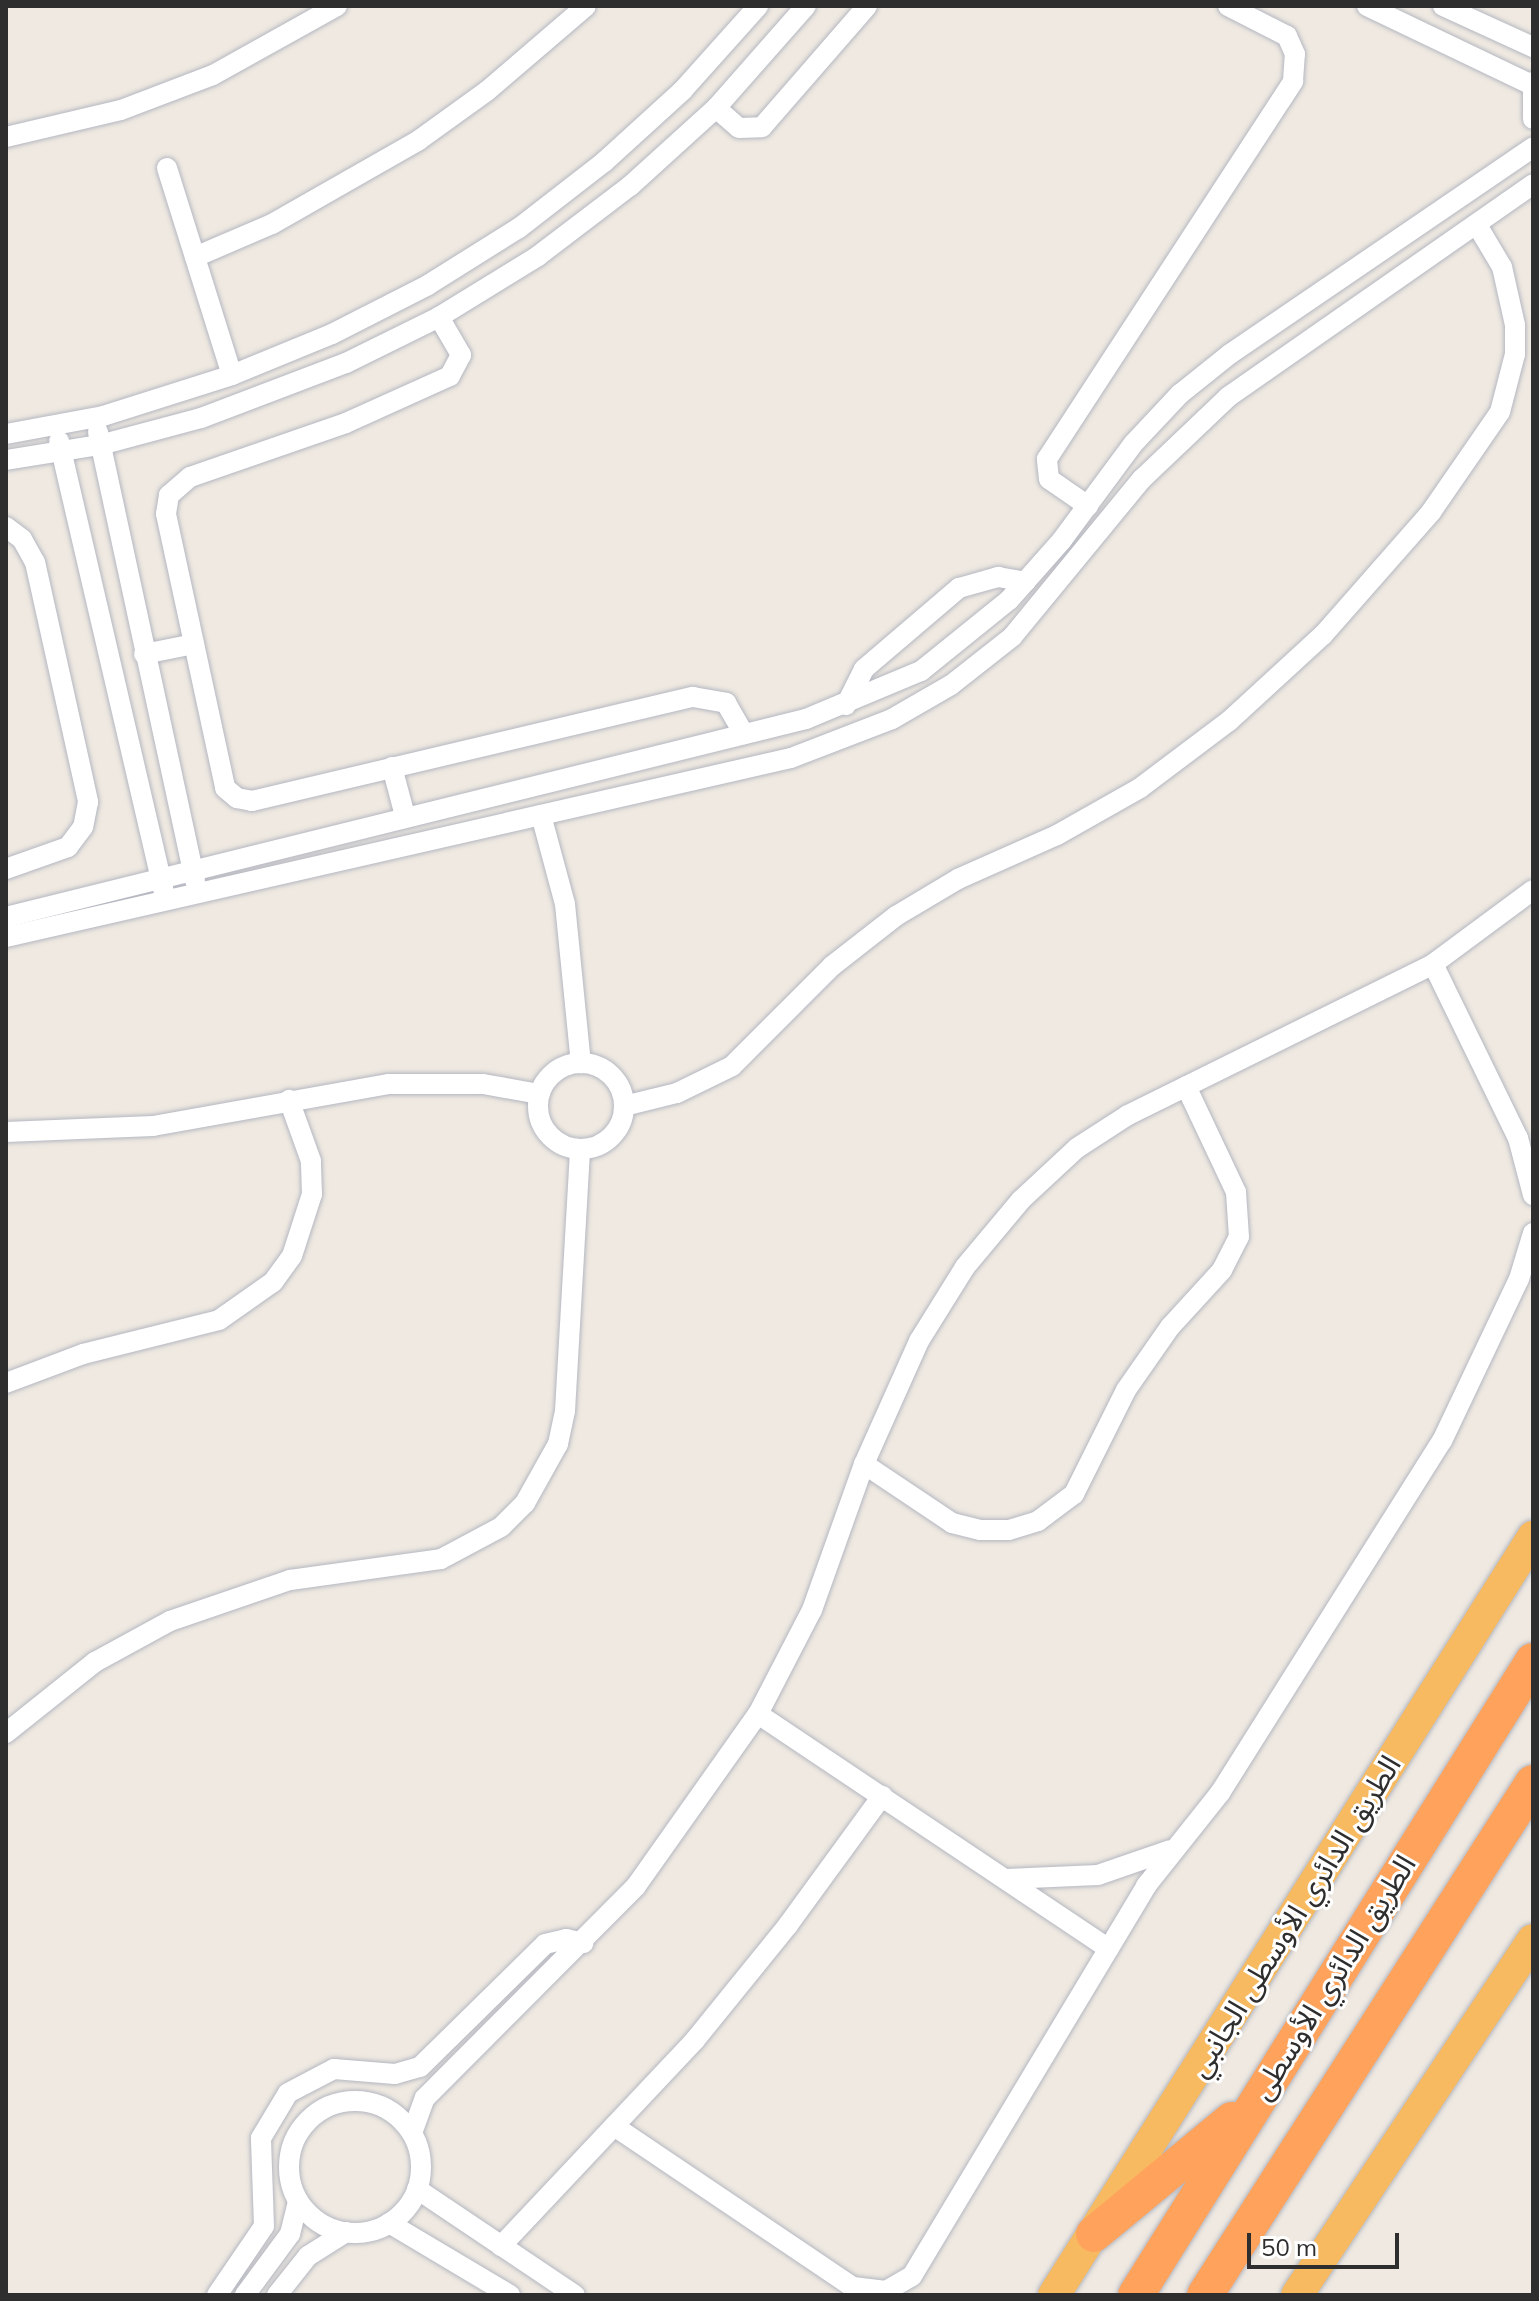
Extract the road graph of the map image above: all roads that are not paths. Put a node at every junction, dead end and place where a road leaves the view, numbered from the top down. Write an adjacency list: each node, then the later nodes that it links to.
1 (337, 6): 13 (street)
2 (586, 6): 18 (street)
3 (758, 6): 20 (street)
4 (806, 6): 11 (street)
5 (867, 6): 11 (street)
6 (1228, 6): 27 (street)
7 (1367, 6): 10 (street)
8 (1443, 6): 9 (street)
9 (1533, 47)
10 (1532, 83): 12 (street)
11 (716, 108): 19 (street)
12 (1533, 119)
13 (6, 137)
14 (1533, 147): 27 (street)
15 (167, 168): 18 (street)
16 (1533, 184): 17 (street)
17 (1477, 225): 35 (street); 52 (street)
18 (195, 257): 20 (street)
19 (439, 317): 24 (street); 30 (street)
20 (232, 375): 21 (street)
21 (95, 418): 22 (street); 24 (street)
22 (56, 427): 23 (street); 25 (street)
23 (6, 434)
24 (100, 445): 25 (street); 31 (street)
25 (61, 452): 26 (street); 41 (street)
26 (6, 460)
27 (1088, 506): 29 (street)
28 (6, 527): 39 (street)
29 (1026, 582): 32 (street); 32 (street)
30 (194, 644): 31 (street); 34 (street)
31 (144, 654): 40 (street)
32 (846, 705): 33 (street)
33 (744, 734): 34 (street); 36 (street)
34 (392, 767): 36 (street)
35 (541, 815): 38 (street); 48 (street)
36 (405, 816): 37 (street)
37 (315, 839): 38 (street); 40 (street)
38 (321, 865): 43 (street)
39 (6, 869)
40 (192, 871): 41 (street); 43 (street)
41 (160, 880): 44 (street); 45 (street)
42 (1533, 890): 47 (street)
43 (198, 893): 44 (street)
44 (166, 900): 46 (street)
45 (6, 917)
46 (6, 937)
47 (1433, 964): 49 (street); 55 (street)
48 (581, 1063): 50 (street); 52 (street)
49 (1186, 1086): 58 (street); 58 (street)
50 (539, 1094): 51 (street); 54 (street)
51 (289, 1100): 53 (street); 57 (street)
52 (624, 1106): 54 (street)
53 (6, 1132)
54 (580, 1149): 62 (street)
55 (1533, 1195)
56 (1533, 1233): 65 (street)
57 (6, 1383)
58 (864, 1464): 61 (street)
59 (1533, 1537): 77 (highway, الطريق الدائري الأوسطى الجانبي)
60 (1533, 1661): 70 (highway, الطريق الدائري الأوسطى)
61 (758, 1714): 64 (street); 68 (street)
62 (6, 1733)
63 (1533, 1783): 87 (highway, الطريق الدائري الأوسطى)
64 (882, 1796): 66 (street); 71 (street)
65 (1173, 1849): 66 (street); 69 (street)
66 (1005, 1879): 69 (street)
67 (1533, 1940): 78 (highway)
68 (584, 1943): 72 (street); 80 (street)
69 (1109, 1949): 71 (street)
70 (1254, 2101): 77 (highway); 86 (highway, الطريق الدائري الأوسطى)
71 (614, 2126): 79 (street)
72 (412, 2133): 73 (street); 74 (street)
73 (417, 2189): 75 (street); 79 (street)
74 (298, 2201): 76 (street); 81 (street)
75 (389, 2223): 76 (street); 83 (street)
76 (346, 2232): 82 (street)
77 (1094, 2234): 85 (highway, الطريق الدائري الأوسطى الجانبي)
78 (1333, 2241): 88 (highway); 89 (highway)
79 (501, 2246): 84 (street)
80 (217, 2295)
81 (245, 2295)
82 (277, 2295)
83 (510, 2295)
84 (575, 2295)
85 (1054, 2295)
86 (1136, 2295)
87 (1205, 2295)
88 (1297, 2295)
89 (1324, 2295)

